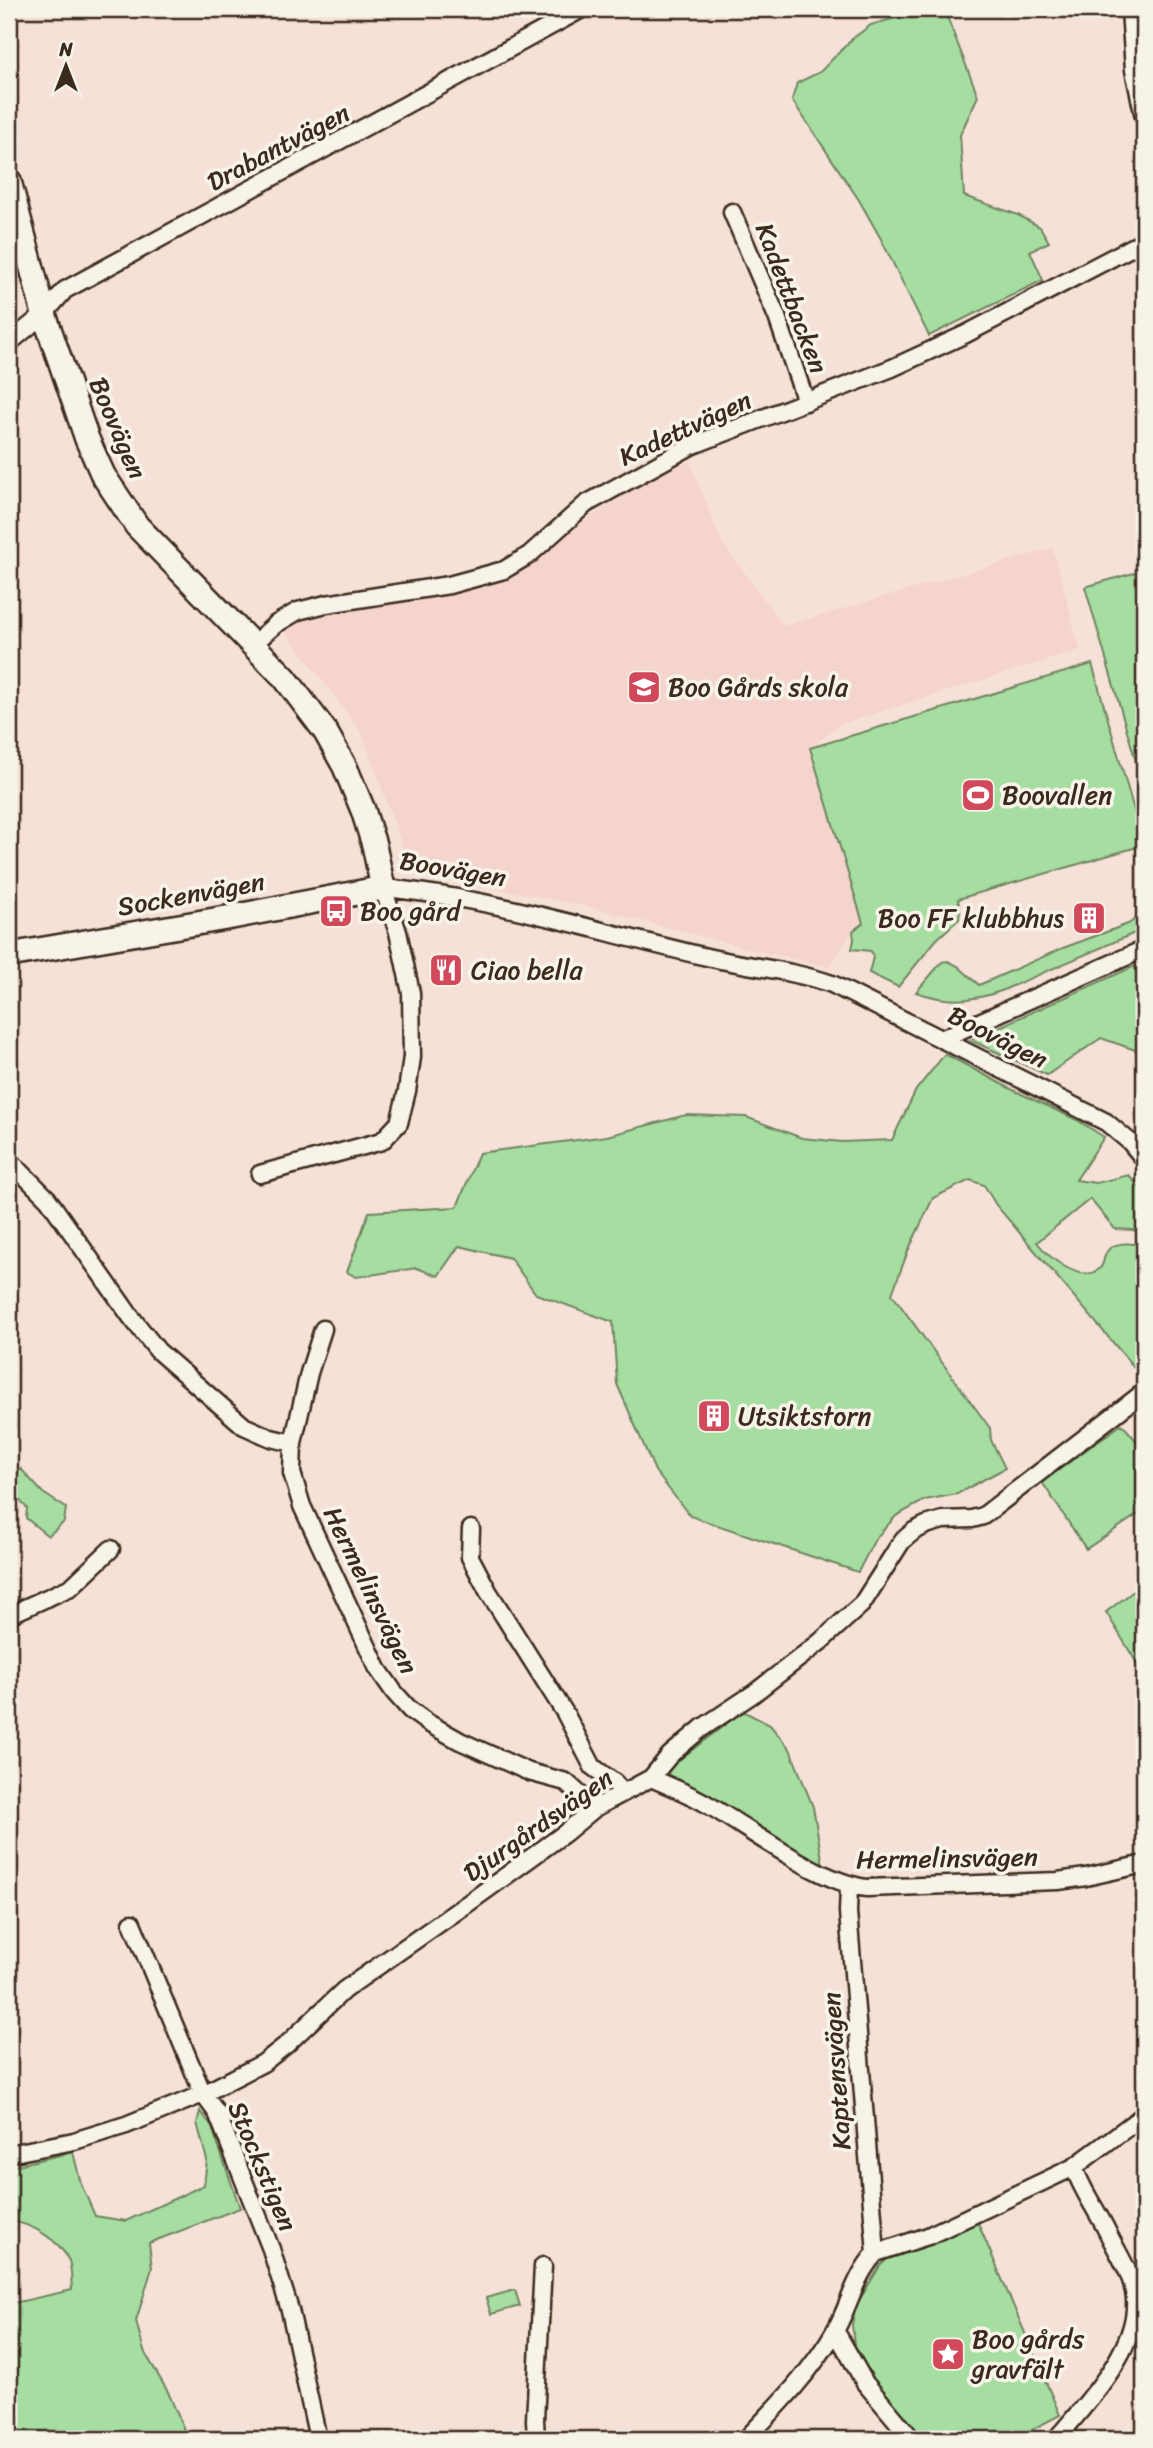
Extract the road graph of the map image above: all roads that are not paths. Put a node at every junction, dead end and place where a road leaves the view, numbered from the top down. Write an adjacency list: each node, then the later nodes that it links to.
1 (582, 9): 7 (street, Drabantvägen)
2 (1130, 9): 3 (street)
3 (1144, 117)
4 (9, 181): 7 (street, Boovägen)
5 (732, 212): 9 (street, Kadettbacken)
6 (1144, 241): 9 (street, Kadettvägen)
7 (44, 314): 8 (street, Drabantvägen); 10 (street, Boovägen)
8 (9, 343)
9 (806, 401): 10 (street, Kadettvägen)
10 (252, 645): 11 (street, Boovägen)
11 (383, 888): 13 (street, Sockenvägen); 14 (street, Boovägen); 17 (street)
12 (1144, 949): 14 (street)
13 (9, 955)
14 (941, 1039): 15 (street, Boovägen)
15 (1144, 1159)
16 (9, 1160): 20 (street)
17 (260, 1174)
18 (323, 1329): 20 (street, Hermelinsvägen)
19 (1144, 1392): 24 (street, Djurgårdsvägen)
20 (293, 1443): 26 (street, Hermelinsvägen)
21 (471, 1529): 25 (street)
22 (111, 1549): 23 (street)
23 (9, 1615)
24 (651, 1778): 25 (street, Djurgårdsvägen); 28 (street, Hermelinsvägen)
25 (623, 1793): 26 (street, Djurgårdsvägen)
26 (595, 1808): 30 (street, Djurgårdsvägen)
27 (1144, 1864): 28 (street, Hermelinsvägen)
28 (849, 1886): 34 (street, Kaptensvägen)
29 (131, 1923): 30 (street, Stockstigen)
30 (203, 2094): 32 (street, Djurgårdsvägen); 37 (street, Stockstigen)
31 (1144, 2115): 33 (street)
32 (9, 2154)
33 (1074, 2167): 34 (street); 41 (street)
34 (876, 2253): 36 (street)
35 (542, 2266): 38 (street)
36 (835, 2330): 39 (street); 40 (street)
37 (318, 2439)
38 (536, 2439)
39 (747, 2439)
40 (912, 2439)
41 (1056, 2439)

